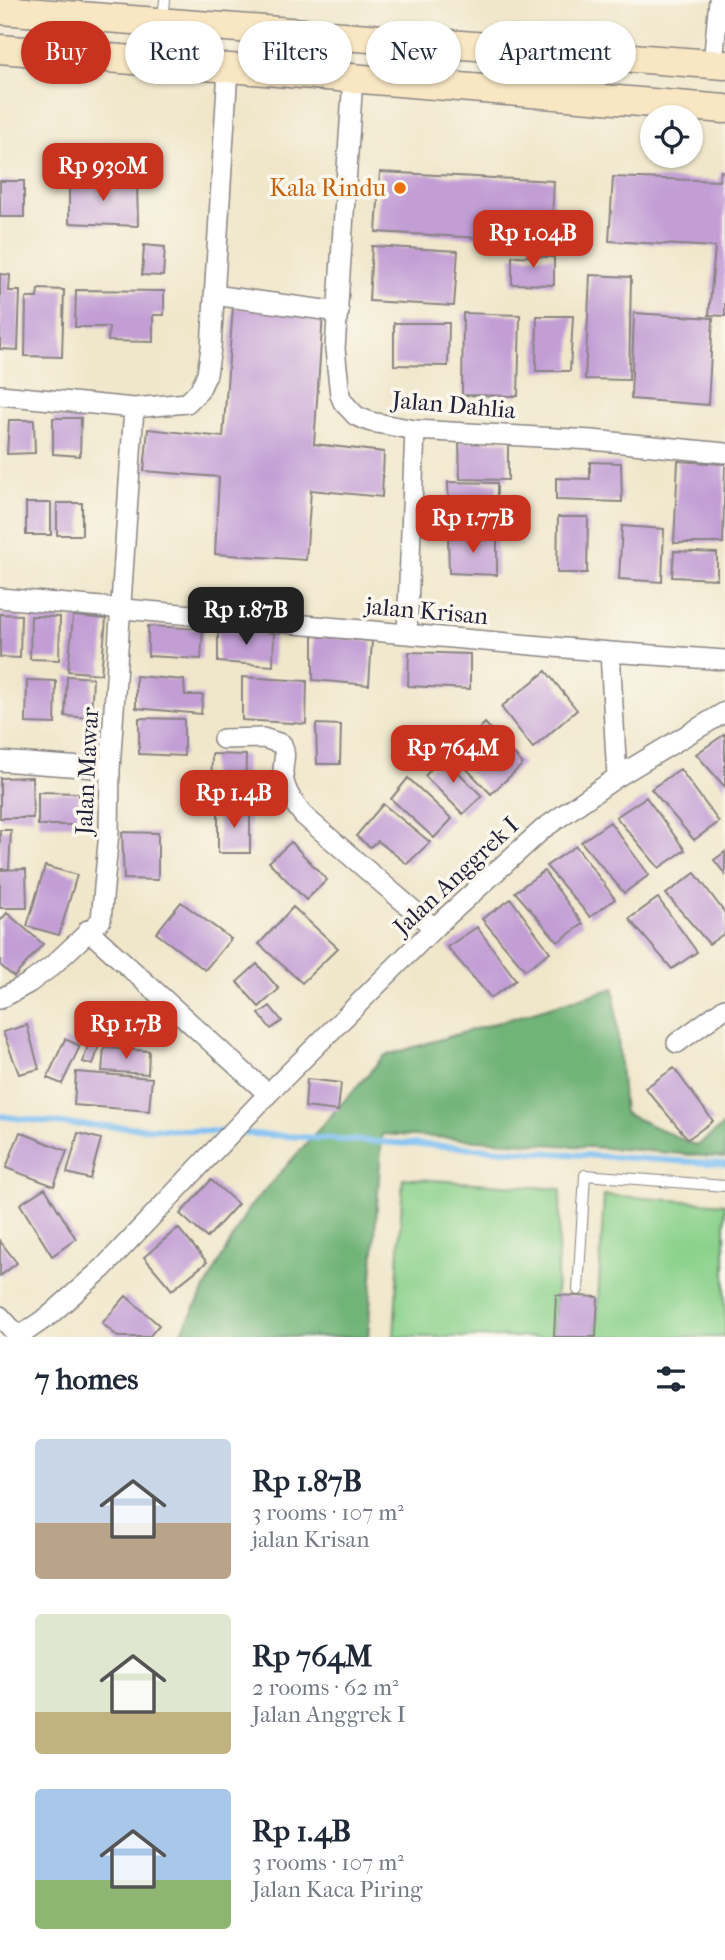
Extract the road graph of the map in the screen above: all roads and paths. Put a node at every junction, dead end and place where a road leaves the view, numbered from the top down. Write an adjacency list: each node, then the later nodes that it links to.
1 (719, 0): 5 (street)
2 (13, 7): 3 (main road); 4 (main road)
3 (164, 10): 5 (main road)
4 (8, 50): 6 (main road)
5 (719, 64)
6 (228, 69): 7 (main road); 9 (street)
7 (353, 78): 8 (main road); 10 (street, Jalan Dahlia)
8 (725, 108)
9 (214, 295): 10 (street); 12 (street)
10 (339, 312): 13 (street, Jalan Dahlia)
11 (0, 395): 12 (street)
12 (134, 408): 16 (street, Jalan Mawar)
13 (415, 429): 14 (street, Jalan Dahlia); 17 (street)
14 (725, 453)
15 (0, 598): 16 (street, jalan Krisan)
16 (122, 607): 17 (street, jalan Krisan); 23 (street, Jalan Mawar)
17 (407, 634): 18 (street, jalan Krisan)
18 (610, 652): 19 (street, jalan Krisan); 24 (street)
19 (725, 660)
20 (725, 712): 24 (street, Jalan Anggrek I)
21 (223, 740): 25 (street)
22 (0, 761): 23 (street)
23 (110, 769): 26 (street, Jalan Mawar)
24 (617, 777): 25 (street, Jalan Anggrek I)
25 (433, 928): 30 (street, Jalan Anggrek I)
26 (88, 930): 27 (street, Jalan Mawar); 30 (street)
27 (0, 999)
28 (725, 1009): 29 (street)
29 (677, 1043)
30 (268, 1094): 34 (street, Jalan Anggrek I)
31 (725, 1186): 32 (lane)
32 (578, 1290)
33 (0, 1316): 34 (street)
34 (19, 1337)

